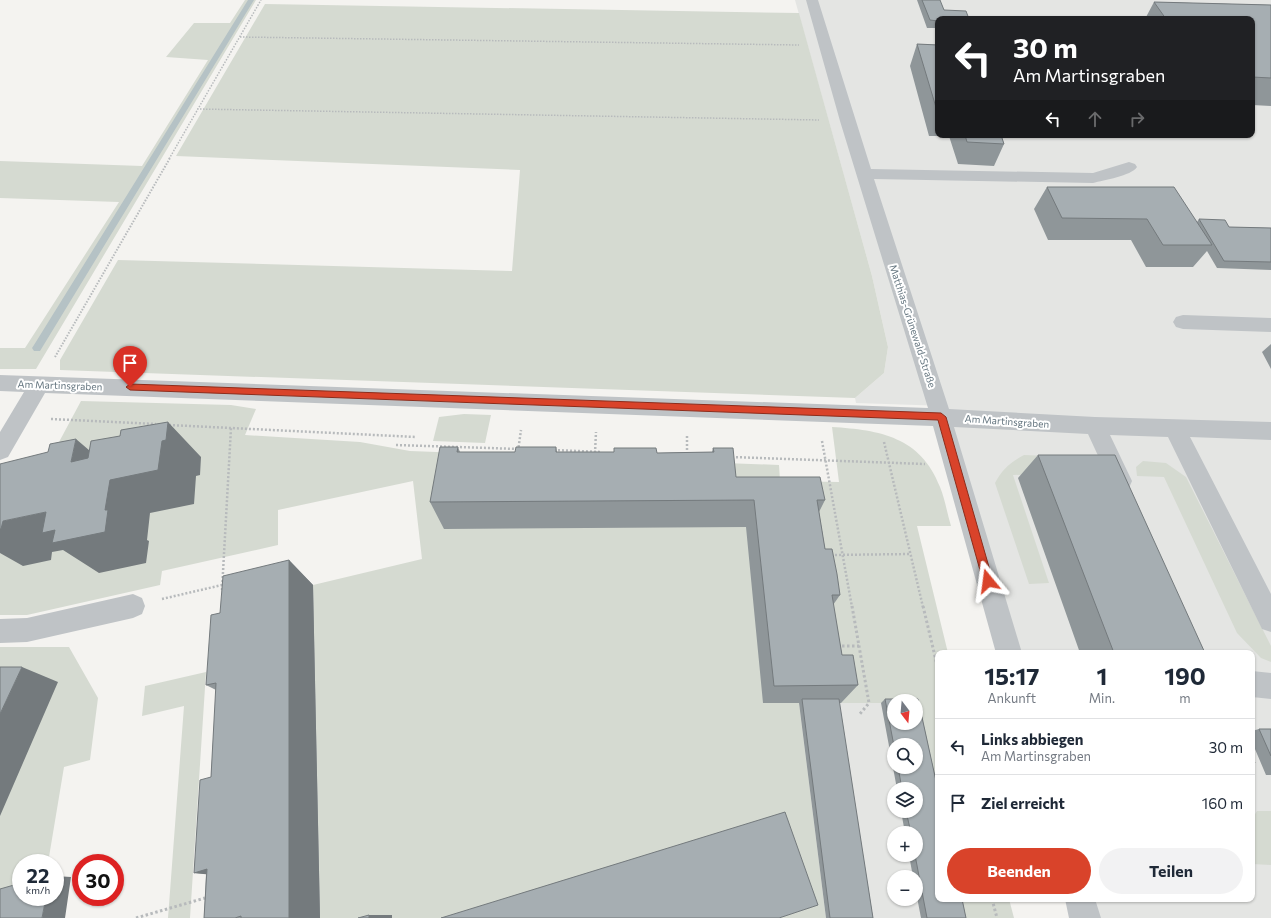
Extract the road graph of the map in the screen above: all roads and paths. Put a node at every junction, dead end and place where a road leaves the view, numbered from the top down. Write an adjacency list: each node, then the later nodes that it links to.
1 (261, 0): 3 (path)
2 (812, 0): 4 (street, Matthias-Grünewald-Straße)
3 (240, 37): 4 (path); 5 (path)
4 (825, 45): 6 (street, Matthias-Grünewald-Straße)
5 (197, 109): 6 (path); 12 (path)
6 (848, 121): 8 (street, Matthias-Grünewald-Straße)
7 (1129, 167): 8 (street)
8 (865, 174): 18 (street, Matthias-Grünewald-Straße)
9 (1183, 322): 10 (street)
10 (1271, 325)
11 (0, 383): 12 (street, Am Martinsgraben)
12 (39, 384): 13 (street, Am Martinsgraben); 19 (street)
13 (526, 402): 14 (street, Am Martinsgraben); 28 (path)
14 (599, 404): 15 (street, Am Martinsgraben); 32 (path)
15 (687, 407): 16 (street, Am Martinsgraben); 35 (path)
16 (817, 412): 17 (street, Am Martinsgraben); 40 (path)
17 (878, 414): 18 (street, Am Martinsgraben); 42 (path)
18 (941, 417): 22 (street, Am Martinsgraben); 43 (street, Matthias-Grünewald-Straße)
19 (19, 418): 20 (path); 31 (street)
20 (160, 425)
21 (168, 425): 23 (path)
22 (1096, 426): 24 (street, Am Martinsgraben); 44 (street)
23 (231, 428): 26 (path); 48 (path)
24 (1175, 429): 25 (street, Am Martinsgraben); 51 (street)
25 (1271, 431)
26 (416, 437)
27 (396, 445): 28 (path)
28 (518, 449): 29 (path); 36 (path)
29 (526, 449)
30 (549, 450): 32 (path)
31 (0, 451)
32 (595, 452): 33 (path); 39 (path)
33 (602, 452)
34 (679, 455): 35 (path)
35 (687, 455): 37 (path); 41 (path)
36 (517, 456)
37 (694, 456)
38 (725, 457): 40 (path)
39 (594, 459)
40 (826, 461): 42 (path); 47 (path)
41 (687, 462)
42 (889, 463): 43 (path); 45 (path)
43 (955, 465): 55 (street, Matthias-Grünewald-Straße)
44 (1128, 497)
45 (911, 554): 47 (path); 56 (path)
46 (829, 555): 47 (path)
47 (842, 555): 54 (path)
48 (222, 586): 49 (path); 50 (path)
49 (222, 593)
50 (133, 606): 52 (street)
51 (1271, 620)
52 (0, 631)
53 (829, 646): 54 (path)
54 (859, 646): 59 (path)
55 (1008, 650)
56 (935, 656)
57 (1255, 684): 58 (street)
58 (1271, 686)
59 (859, 715)
60 (206, 891): 61 (path)
61 (205, 898): 64 (path); 65 (path)
62 (993, 902): 66 (path)
63 (1081, 902): 67 (street)
64 (205, 905)
65 (136, 918)
66 (997, 918)
67 (1085, 918)

